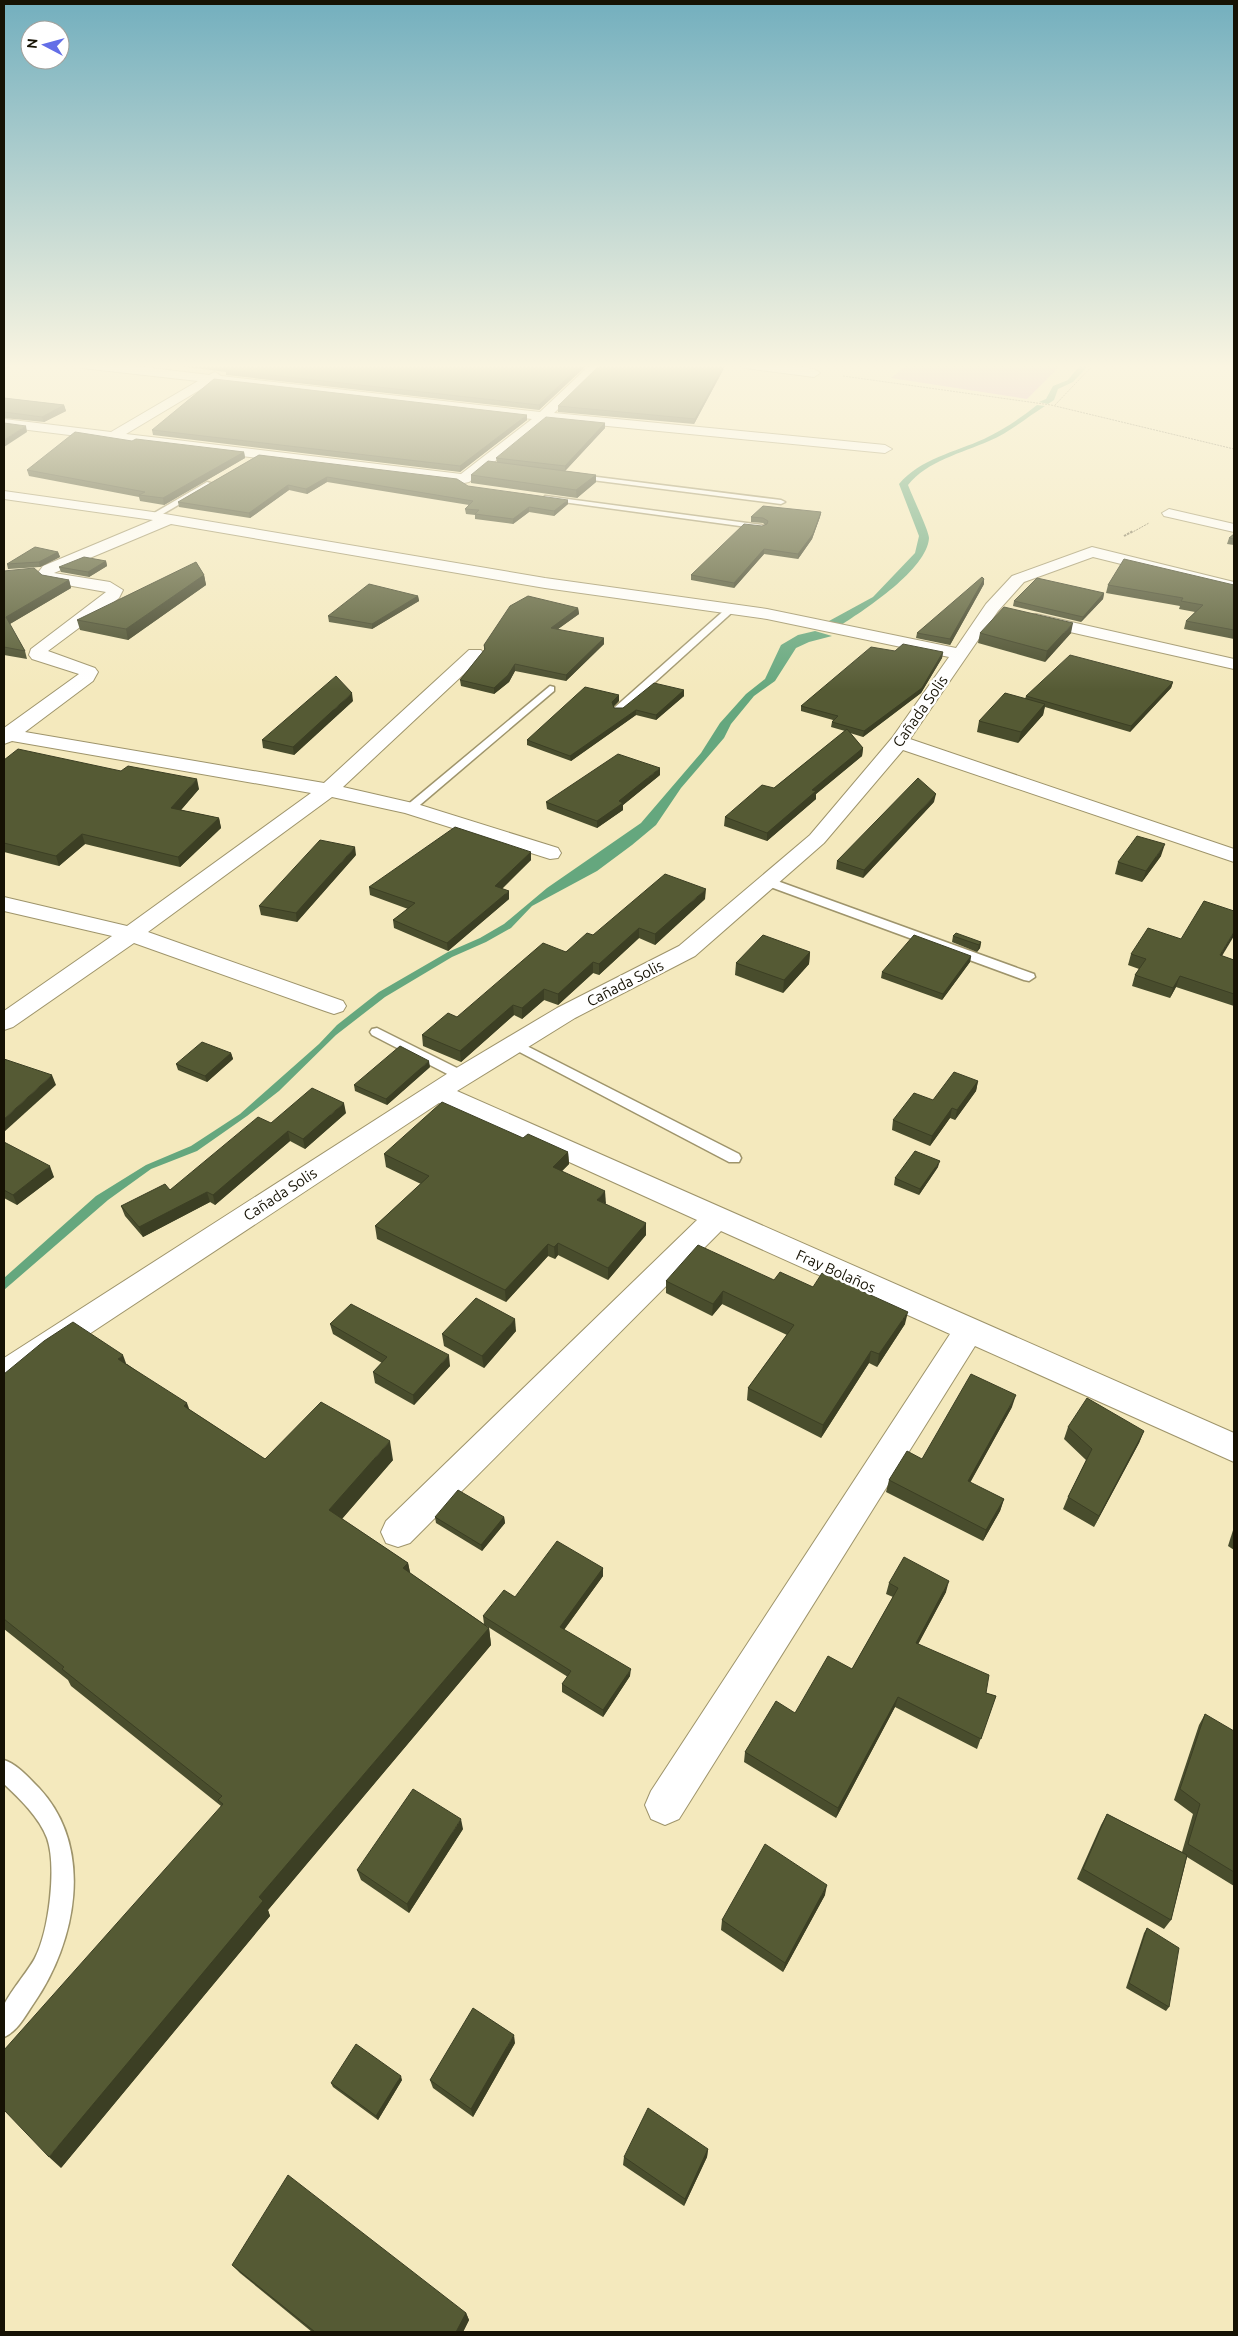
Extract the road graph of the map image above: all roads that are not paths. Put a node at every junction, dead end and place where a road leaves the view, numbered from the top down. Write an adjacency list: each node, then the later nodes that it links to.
1 (399, 473): 2 (street)
2 (478, 473)
3 (569, 475): 7 (lane)
4 (221, 477): 9 (lane)
5 (4, 495): 9 (street)
6 (537, 496): 10 (lane)
7 (781, 502)
8 (1169, 513): 11 (street)
9 (160, 518): 13 (street); 20 (street)
10 (762, 527)
11 (1234, 528)
12 (1234, 586): 14 (street, Cañada Solis)
13 (732, 608): 16 (street); 19 (lane)
14 (1008, 612): 16 (street, Cañada Solis); 17 (street)
15 (476, 654): 22 (street)
16 (960, 654): 21 (street, Cañada Solis)
17 (1234, 664)
18 (550, 689): 23 (lane)
19 (618, 710)
20 (5, 736): 22 (street)
21 (899, 742): 25 (street); 26 (street, Cañada Solis)
22 (328, 790): 23 (street); 28 (street)
23 (410, 808): 24 (street)
24 (550, 853)
25 (1234, 856)
26 (769, 882): 29 (lane); 33 (street, Cañada Solis)
27 (4, 904): 28 (street)
28 (132, 934): 30 (street); 31 (street)
29 (1029, 977)
30 (334, 1006)
31 (4, 1022)
32 (377, 1032): 34 (lane)
33 (515, 1044): 34 (street, Cañada Solis); 36 (lane)
34 (462, 1076): 35 (street, Cañada Solis)
35 (437, 1092): 37 (street, Fray Bolaños); 39 (street, Cañada Solis)
36 (734, 1158)
37 (717, 1218): 38 (street, Fray Bolaños); 41 (street)
38 (969, 1330): 40 (street, Fray Bolaños); 43 (street)
39 (4, 1374)
40 (1234, 1448)
41 (398, 1532)
42 (4, 1770): 44 (lane)
43 (665, 1805)
44 (4, 2025)

